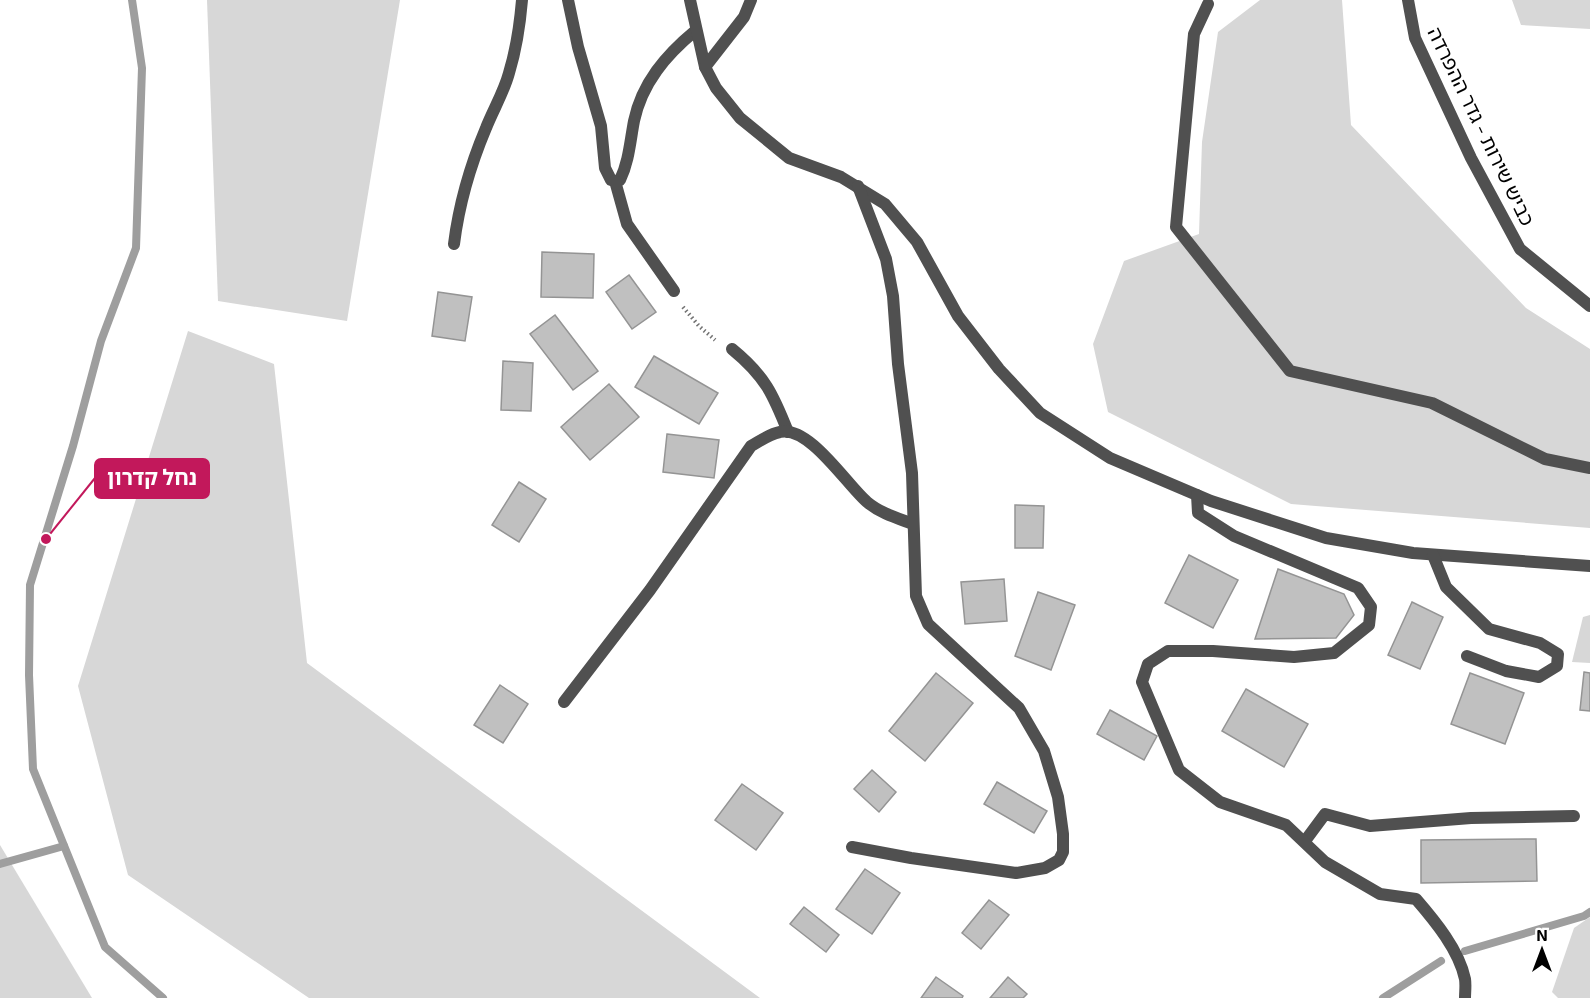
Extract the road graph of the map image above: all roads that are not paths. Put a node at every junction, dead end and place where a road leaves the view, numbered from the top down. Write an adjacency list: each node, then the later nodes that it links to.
1 (522, 0): 11 (street)
2 (568, 0): 9 (street)
3 (690, 0): 7 (street)
4 (751, 0): 8 (street)
5 (1408, 0): 13 (street, כביש שירות - גדר ההפרדה)
6 (1209, 4): 16 (street)
7 (696, 31): 8 (street); 9 (street)
8 (705, 67): 10 (street)
9 (615, 181): 12 (street)
10 (858, 186): 17 (street); 18 (street)
11 (454, 244)
12 (674, 291)
13 (1590, 306)
14 (732, 349): 15 (street)
15 (788, 432): 18 (street); 22 (street)
16 (1590, 468)
17 (1197, 495): 19 (street); 24 (street)
18 (913, 524): 25 (street)
19 (1433, 555): 20 (street); 21 (street)
20 (1590, 566)
21 (1467, 656)
22 (564, 702)
23 (1575, 816): 24 (street)
24 (1305, 841): 26 (street)
25 (852, 847)
26 (1465, 998)

